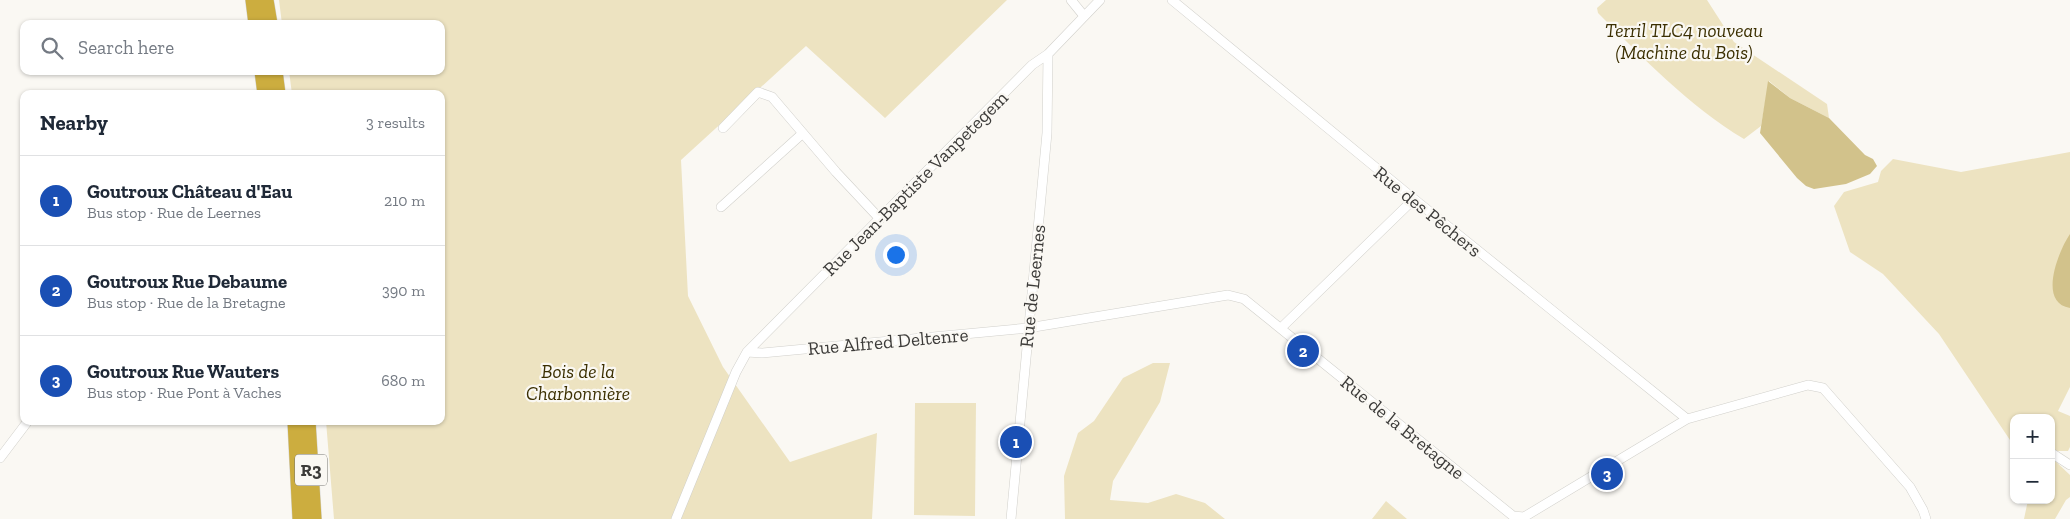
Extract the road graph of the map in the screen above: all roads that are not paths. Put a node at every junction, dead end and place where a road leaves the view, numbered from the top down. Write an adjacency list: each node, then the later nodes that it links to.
1 (253, 0): 7 (highway)
2 (266, 0): 8 (highway)
3 (1071, 0): 6 (street)
4 (1100, 0): 6 (street, Rue Jean-Baptiste Vanpetegem)
5 (1172, 0): 16 (street, Rue des Pêchers)
6 (1084, 16): 9 (street, Rue Jean-Baptiste Vanpetegem)
7 (256, 20)
8 (269, 20)
9 (1048, 54): 18 (street, Rue Jean-Baptiste Vanpetegem); 19 (street, Rue de Leernes)
10 (263, 75): 12 (highway)
11 (276, 75): 13 (highway)
12 (264, 90)
13 (277, 90)
14 (723, 128): 15 (street)
15 (803, 133): 17 (street); 18 (street)
16 (1414, 199): 20 (street); 22 (street, Rue des Pêchers)
17 (721, 207)
18 (880, 220): 21 (street, Rue Jean-Baptiste Vanpetegem)
19 (1028, 328): 20 (street, Rue de la Bretagne); 21 (street, Rue Alfred Deltenre); 32 (street, Rue de Leernes)
20 (1281, 328): 22 (street, Rue de la Bretagne)
21 (748, 352): 31 (street, Rue Jean-Baptiste Vanpetegem)
22 (1687, 419): 33 (street)
23 (25, 425): 27 (street)
24 (295, 425): 29 (highway, R3)
25 (308, 425): 30 (highway, R3)
26 (2055, 455): 28 (street)
27 (0, 458)
28 (2070, 465)
29 (300, 519)
30 (314, 519)
31 (676, 519)
32 (1011, 519)
33 (1926, 519)

